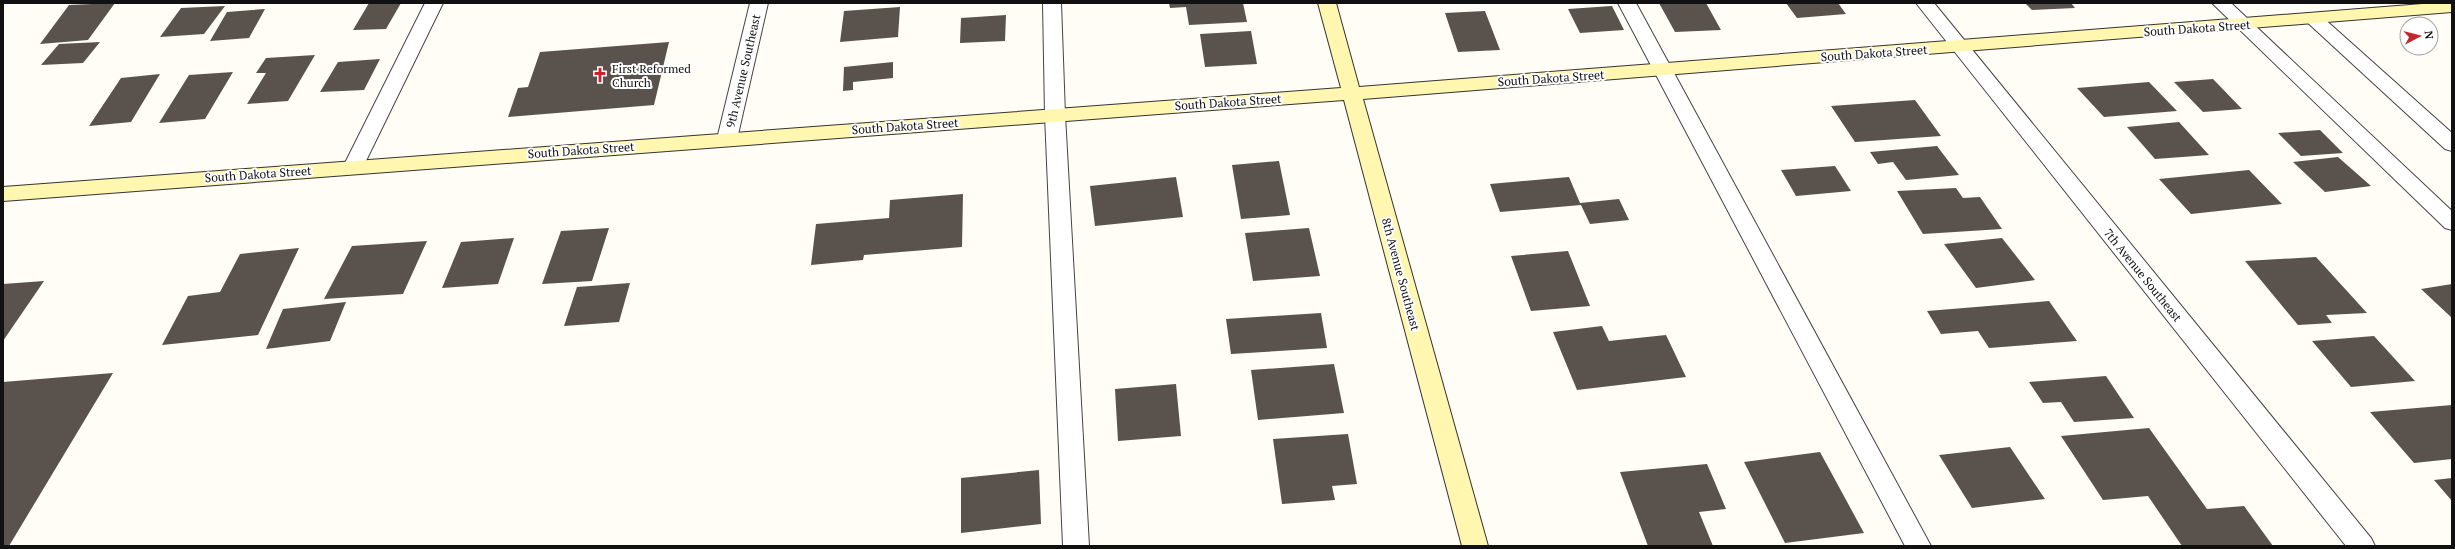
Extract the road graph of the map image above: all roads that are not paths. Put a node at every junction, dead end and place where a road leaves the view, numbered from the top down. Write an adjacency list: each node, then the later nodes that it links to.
1 (434, 3): 17 (street)
2 (758, 3): 15 (street, 9th Avenue Southeast)
3 (1052, 3): 14 (street)
4 (1327, 3): 13 (street, 8th Avenue Southeast)
5 (1627, 3): 12 (street)
6 (1925, 3): 11 (street, 7th Avenue Southeast)
7 (2221, 3): 10 (street)
8 (2452, 8): 9 (street, South Dakota Street)
9 (2314, 19): 10 (street, South Dakota Street); 16 (street)
10 (2243, 24): 11 (street, South Dakota Street); 19 (street)
11 (1960, 46): 12 (street, South Dakota Street); 23 (street, 7th Avenue Southeast)
12 (1664, 70): 13 (street, South Dakota Street); 22 (street)
13 (1351, 93): 14 (street, South Dakota Street); 21 (street, 8th Avenue Southeast)
14 (1055, 115): 15 (street, South Dakota Street); 20 (street)
15 (727, 139): 17 (street, South Dakota Street)
16 (2452, 144)
17 (353, 167): 18 (street, South Dakota Street)
18 (3, 194)
19 (2452, 223)
20 (1076, 546)
21 (1475, 546)
22 (1918, 546)
23 (2362, 546)

